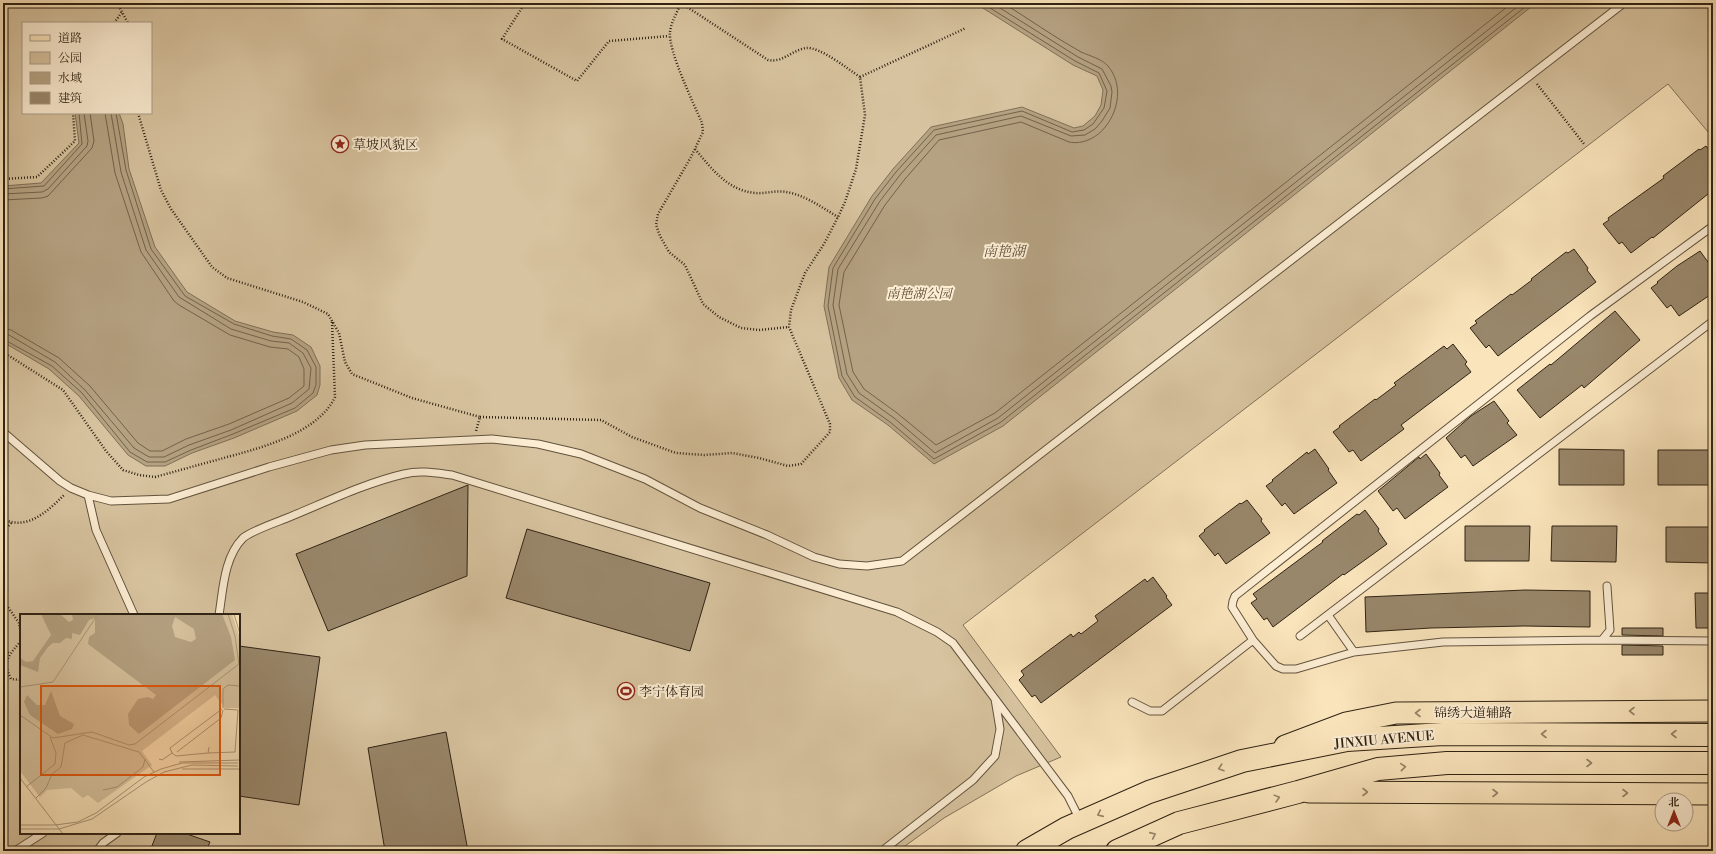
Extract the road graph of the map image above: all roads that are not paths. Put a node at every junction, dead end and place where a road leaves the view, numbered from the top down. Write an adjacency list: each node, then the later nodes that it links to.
1 (1624, 3): 5 (lane)
2 (1713, 226): 11 (lane)
3 (1713, 321): 9 (lane)
4 (3, 432): 5 (lane)
5 (88, 495): 7 (lane)
6 (1607, 586): 12 (lane)
7 (134, 614)
8 (219, 614): 15 (lane)
9 (1328, 615): 10 (lane); 14 (lane)
10 (1300, 636)
11 (1253, 640): 14 (lane); 16 (lane)
12 (1602, 640): 13 (lane); 14 (lane)
13 (1713, 641)
14 (1354, 652)
15 (994, 697): 23 (lane); 28 (lane)
16 (1132, 702)
17 (1713, 711): 19 (main road, 锦绣大道辅路, one-way to 19)
18 (1713, 734): 19 (highway, JINXIU AVENUE, one-way to 19)
19 (1242, 761): 23 (highway, JINXIU AVENUE, one-way to 23)
20 (1713, 763): 21 (highway, one-way to 20)
21 (1298, 792): 22 (main road, one-way to 22); 30 (highway, one-way to 21)
22 (1713, 794)
23 (1081, 822): 29 (highway, JINXIU AVENUE)
24 (41, 834): 26 (lane)
25 (116, 834): 27 (lane)
26 (15, 851)
27 (97, 851)
28 (882, 851)
29 (1027, 851)
30 (1117, 851)

